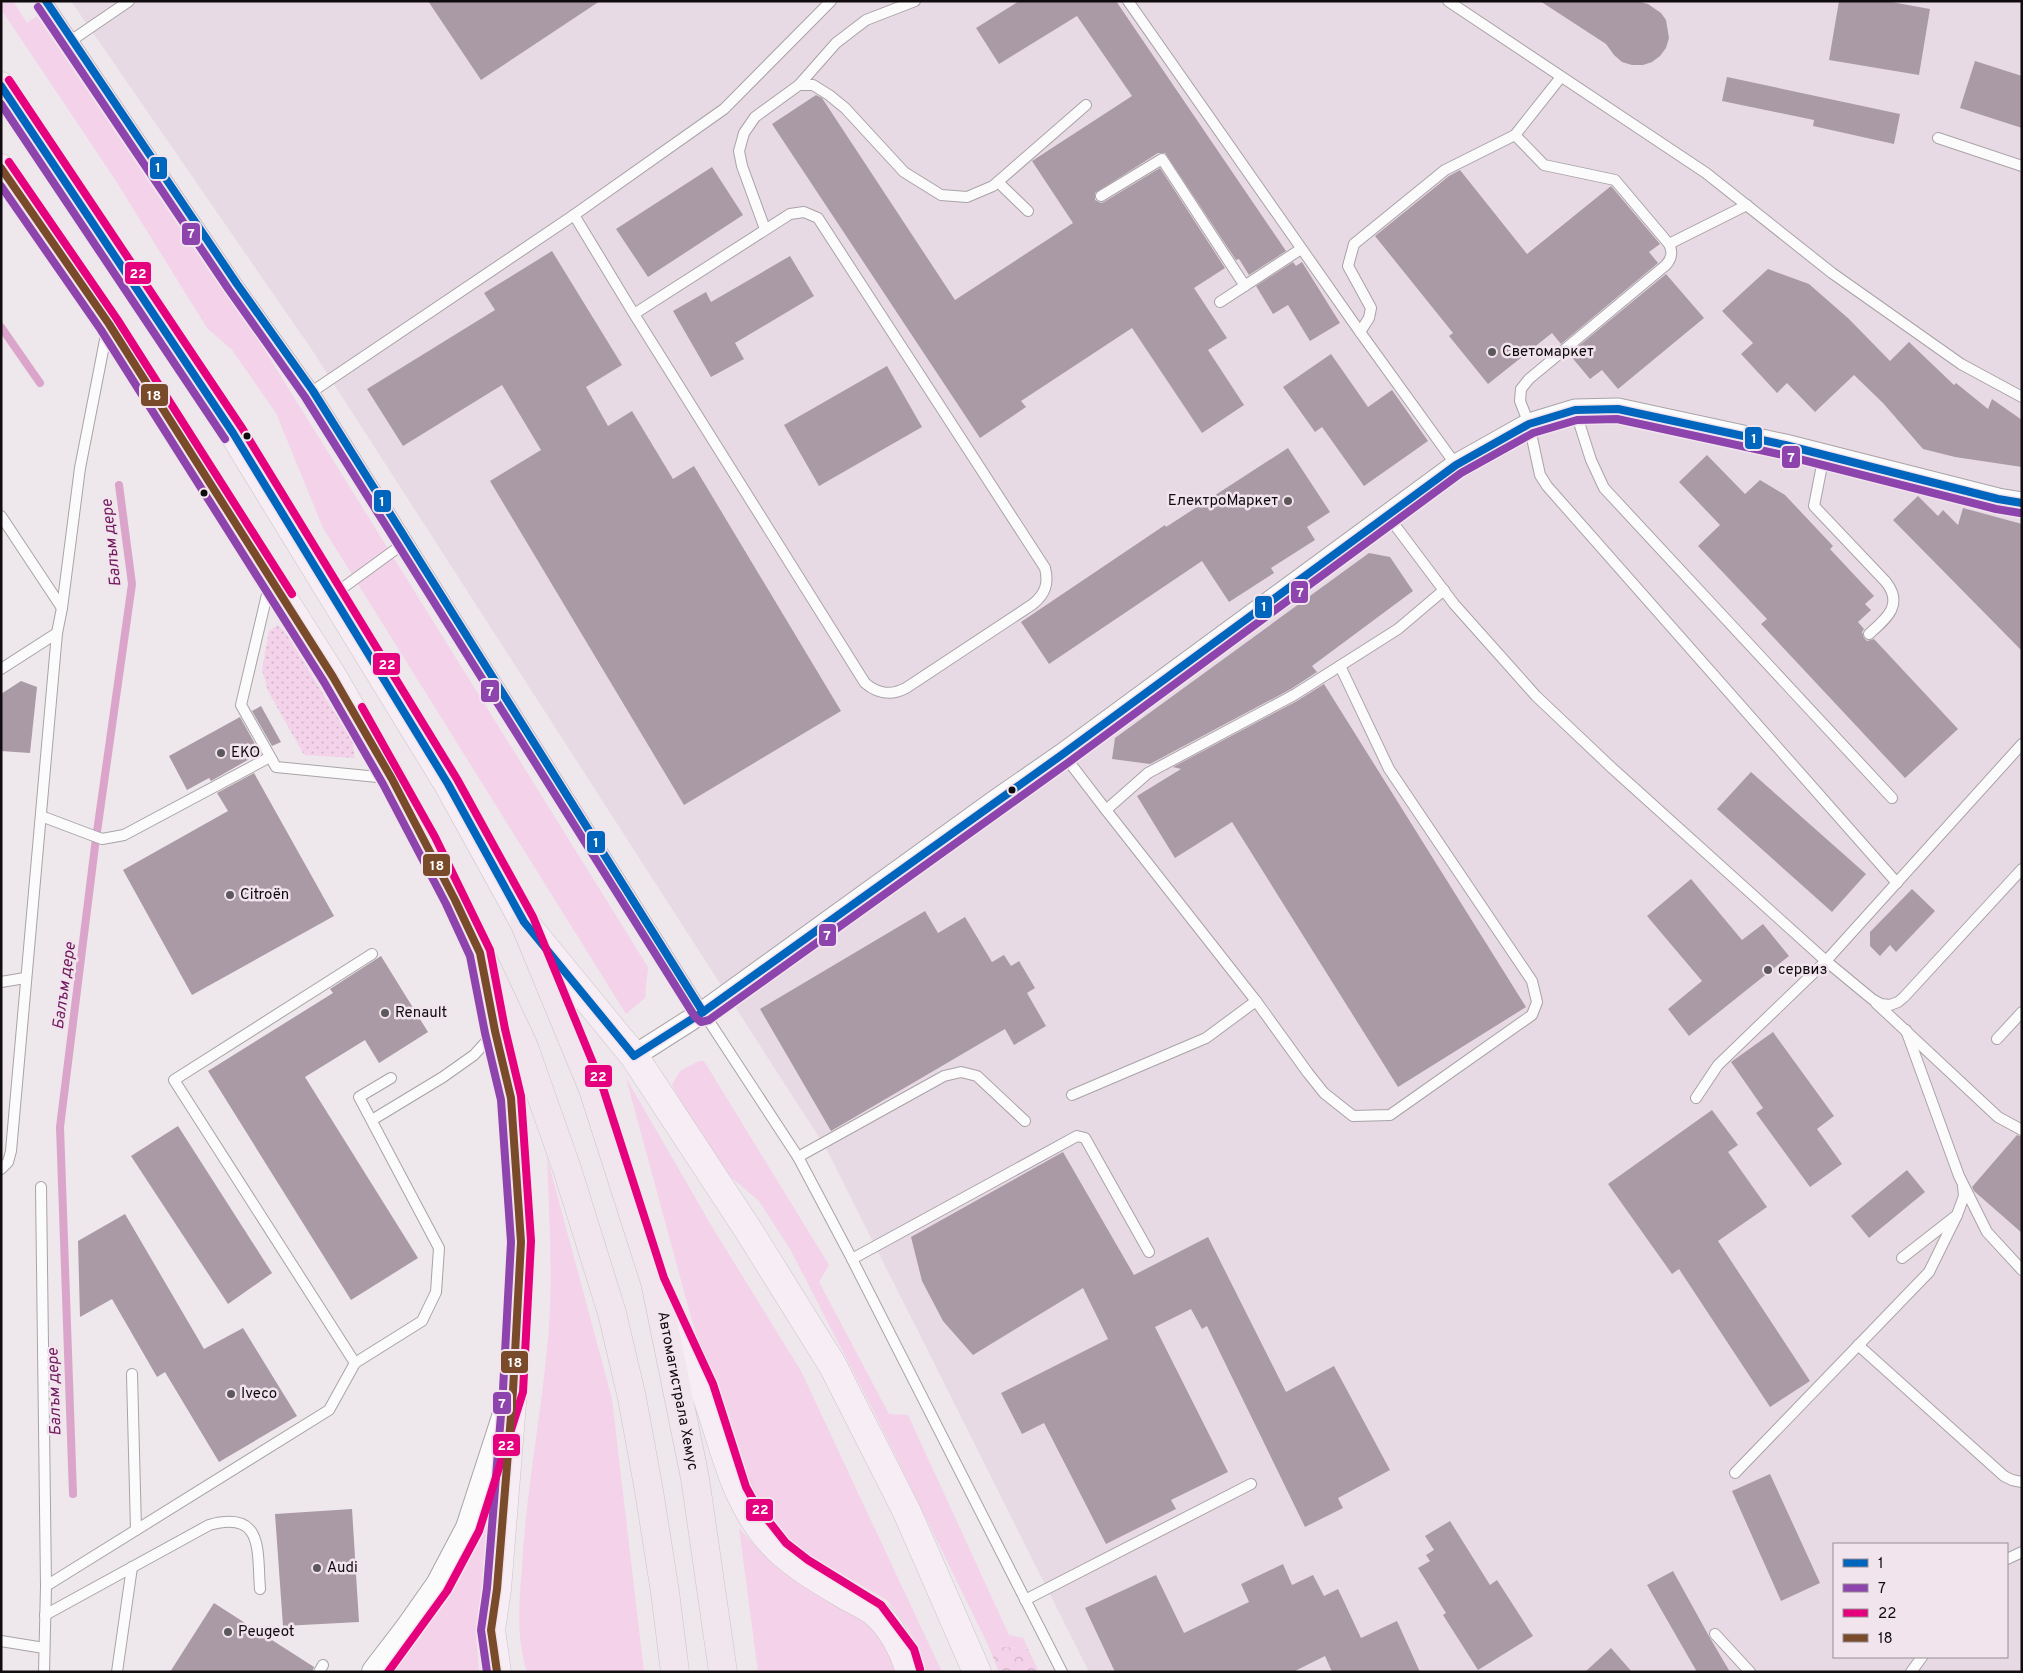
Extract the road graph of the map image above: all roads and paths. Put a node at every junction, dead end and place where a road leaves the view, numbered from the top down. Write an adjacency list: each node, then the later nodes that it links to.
1 (46, 1): 7 (lane)
2 (129, 1): 7 (lane)
3 (831, 1): 20 (lane)
4 (915, 1): 9 (lane)
5 (1128, 1): 23 (lane)
6 (1448, 1): 8 (lane)
7 (72, 40): 29 (lane)
8 (1561, 77): 12 (lane); 18 (lane)
9 (799, 85): 16 (lane); 21 (lane)
10 (1, 86): 41 (main road)
11 (1086, 105): 16 (lane)
12 (1515, 135): 22 (lane); 28 (lane)
13 (1938, 138): 14 (lane)
14 (2022, 166)
15 (1, 168): 27 (main road)
16 (998, 182): 19 (lane)
17 (1101, 196): 24 (lane)
18 (1747, 205): 22 (lane); 30 (lane)
19 (1028, 211)
20 (574, 215): 26 (lane); 29 (lane)
21 (764, 229): 26 (lane); 26 (lane)
22 (1669, 244): 32 (lane)
23 (1302, 249): 24 (lane); 28 (lane)
24 (1245, 286): 25 (lane)
25 (1220, 302)
26 (634, 314)
27 (109, 324): 39 (main road); 42 (lane)
28 (1360, 332): 34 (lane)
29 (313, 391): 38 (lane)
30 (2020, 393)
31 (1575, 410): 32 (street); 33 (street); 51 (lane)
32 (1529, 424): 34 (street); 55 (lane)
33 (1824, 455): 35 (street); 44 (lane)
34 (1456, 465): 37 (street)
35 (2022, 502)
36 (1, 516): 42 (lane)
37 (1388, 516): 40 (lane); 48 (street)
38 (407, 541): 41 (lane); 64 (lane)
39 (271, 578): 49 (lane); 50 (main road)
40 (1444, 590): 45 (lane); 59 (lane)
41 (333, 596): 56 (main road)
42 (62, 608): 43 (lane)
43 (57, 633): 46 (lane); 53 (lane)
44 (1869, 634)
45 (1340, 666): 52 (lane); 63 (lane)
46 (1, 669)
47 (2022, 744): 55 (lane)
48 (1063, 754): 52 (lane); 64 (street)
49 (270, 757): 50 (lane); 53 (lane)
50 (392, 779): 57 (main road)
51 (1892, 798)
52 (1106, 810): 63 (lane)
53 (41, 816): 60 (lane)
54 (2022, 869): 62 (lane)
55 (1897, 883): 59 (lane)
56 (524, 922): 69 (main road); 85 (highway, Автомагистрала Хемус)
57 (480, 953): 67 (main road); 109 (highway)
58 (372, 954): 87 (lane)
59 (1826, 961): 62 (lane); 72 (lane)
60 (25, 978): 61 (lane); 77 (lane)
61 (1, 982)
62 (1872, 999): 66 (lane)
63 (1256, 1001): 71 (lane)
64 (703, 1012): 69 (street); 76 (lane)
65 (2022, 1012): 68 (lane)
66 (1906, 1030): 75 (lane); 78 (lane)
67 (495, 1031): 73 (lane); 89 (main road)
68 (1997, 1039)
69 (634, 1056): 112 (main road)
70 (391, 1078): 73 (lane)
71 (1072, 1095)
72 (1696, 1098)
73 (372, 1120): 87 (lane)
74 (1026, 1121): 76 (lane)
75 (2022, 1130)
76 (798, 1157): 83 (lane)
77 (1, 1169)
78 (1959, 1176): 80 (lane); 84 (lane)
79 (41, 1187): 97 (lane)
80 (1957, 1215): 82 (lane); 86 (lane)
81 (1149, 1252): 83 (lane)
82 (1902, 1258)
83 (852, 1259): 99 (lane)
84 (2022, 1270)
85 (655, 1282): 110 (highway, Автомагистрала Хемус); 111 (main road)
86 (1858, 1345): 90 (lane); 91 (lane)
87 (355, 1363): 93 (lane)
88 (132, 1374): 93 (lane)
89 (513, 1392): 107 (street); 108 (main road)
90 (1735, 1473)
91 (2022, 1482)
92 (1251, 1484): 99 (lane)
93 (136, 1530): 97 (lane)
94 (2022, 1552): 95 (lane)
95 (2008, 1559)
96 (132, 1567): 98 (lane); 100 (lane); 106 (lane)
97 (46, 1586): 100 (lane)
98 (260, 1589)
99 (1025, 1600): 113 (lane)
100 (45, 1615): 103 (lane)
101 (1715, 1634): 114 (lane)
102 (1, 1641): 103 (lane)
103 (44, 1648): 105 (lane)
104 (1921, 1658): 115 (lane)
105 (44, 1672)
106 (117, 1672)
107 (375, 1672)
108 (497, 1672)
109 (675, 1672)
110 (723, 1672)
111 (910, 1672)
112 (977, 1672)
113 (1062, 1672)
114 (1750, 1672)
115 (1911, 1672)

